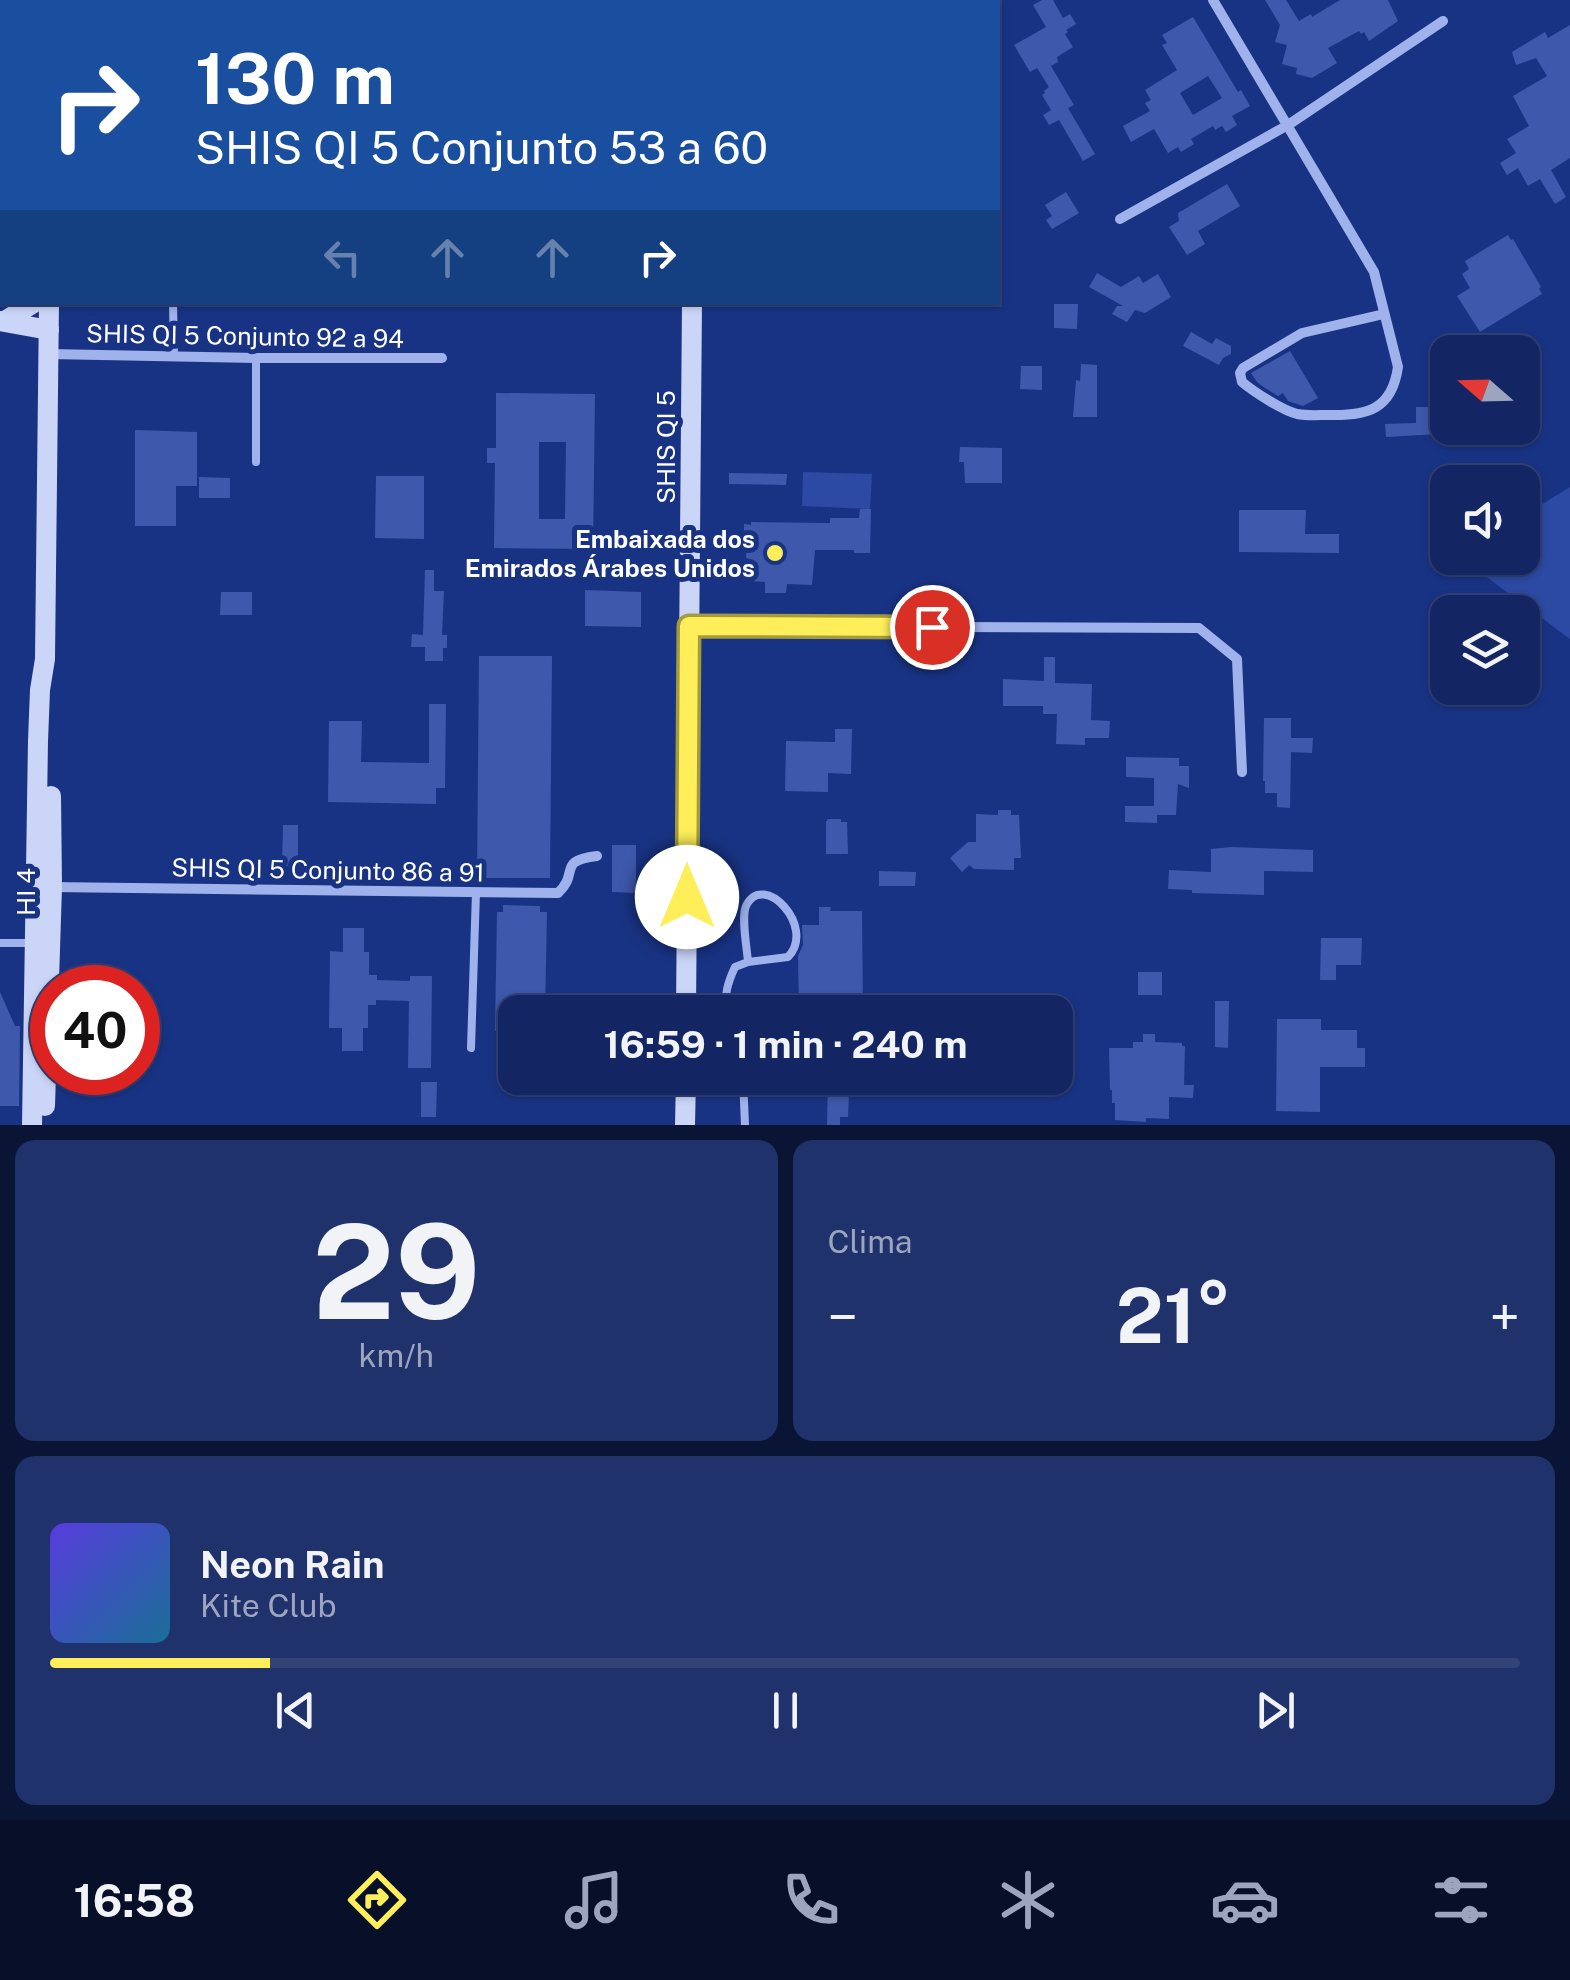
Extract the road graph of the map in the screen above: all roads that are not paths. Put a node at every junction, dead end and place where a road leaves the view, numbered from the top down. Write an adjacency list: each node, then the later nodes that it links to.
1 (1213, 0): 3 (street)
2 (1443, 22): 3 (street)
3 (1288, 125): 4 (street); 9 (street)
4 (1120, 220)
5 (30, 305): 10 (street)
6 (49, 305): 11 (street, HI 4)
7 (173, 305): 13 (lane)
8 (692, 305): 17 (street, SHIS QI 5)
9 (1384, 314): 9 (street)
10 (2, 321): 11 (street)
11 (48, 330): 12 (street, HI 4)
12 (49, 354): 13 (street, SHIS QI 5 Conjunto 92 a 94); 20 (street, HI 4)
13 (174, 356): 14 (street, SHIS QI 5 Conjunto 92 a 94)
14 (256, 358): 15 (street, SHIS QI 5 Conjunto 92 a 94); 16 (lane)
15 (442, 358)
16 (256, 462)
17 (689, 626): 18 (street); 25 (street, SHIS QI 5)
18 (1242, 772)
19 (597, 856): 21 (street, SHIS QI 5 Conjunto 86 a 91)
20 (44, 887): 21 (street, SHIS QI 5 Conjunto 86 a 91); 23 (street, HI 4)
21 (476, 892): 27 (lane)
22 (0, 943): 23 (lane)
23 (43, 944): 30 (street, HI 4); 31 (street, HI 4)
24 (748, 962): 24 (lane); 26 (lane)
25 (686, 995)
26 (727, 995)
27 (471, 1048)
28 (686, 1095): 32 (street)
29 (744, 1095): 33 (lane)
30 (32, 1125)
31 (44, 1125)
32 (685, 1125)
33 (746, 1125)

